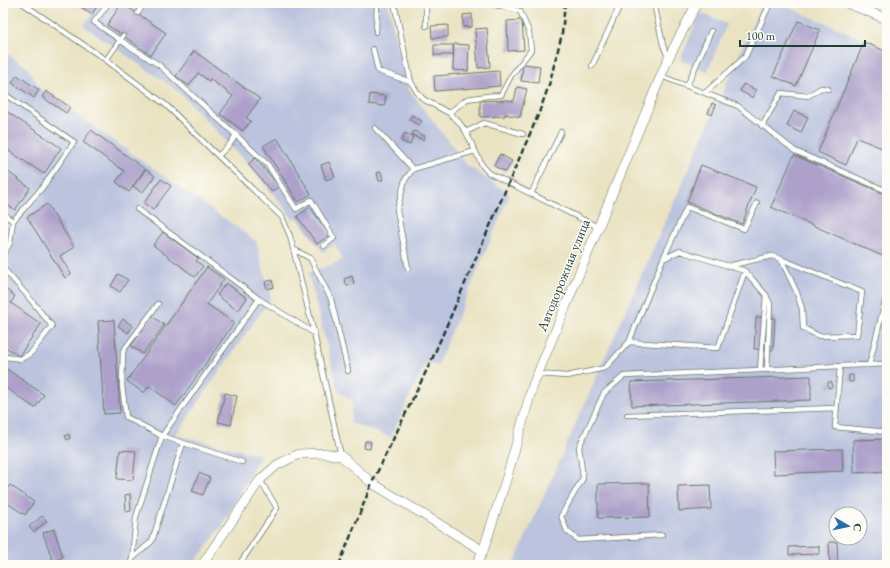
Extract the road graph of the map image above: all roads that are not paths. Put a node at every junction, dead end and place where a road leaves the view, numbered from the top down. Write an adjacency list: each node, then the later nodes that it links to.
1 (22, 3): 21 (lane)
2 (144, 3): 13 (lane)
3 (377, 3): 17 (lane)
4 (394, 3): 24 (lane)
5 (426, 3): 15 (lane)
6 (488, 3): 29 (lane)
7 (620, 3): 22 (lane)
8 (654, 3): 20 (lane)
9 (697, 3): 20 (street, Автодорожная улица)
10 (847, 3): 14 (street)
11 (106, 7): 18 (lane)
12 (768, 8): 28 (lane)
13 (138, 13)
14 (887, 19)
15 (426, 26)
16 (711, 31): 25 (lane)
17 (376, 32)
18 (121, 38): 21 (lane); 35 (lane)
19 (373, 49): 24 (lane)
20 (668, 59): 23 (street, Автодорожная улица)
21 (106, 60): 37 (lane)
22 (592, 66)
23 (661, 76): 25 (lane); 45 (street, Автодорожная улица)
24 (412, 82): 29 (lane)
25 (688, 86): 28 (lane)
26 (828, 89): 30 (lane)
27 (3, 93): 44 (lane)
28 (705, 94): 30 (lane)
29 (449, 113): 32 (lane)
30 (762, 126): 39 (lane)
31 (374, 128): 38 (lane)
32 (466, 132): 34 (lane); 36 (lane)
33 (561, 132): 40 (lane)
34 (523, 134)
35 (236, 135): 37 (lane); 46 (lane)
36 (475, 151): 38 (lane); 40 (lane)
37 (218, 156): 47 (lane)
38 (412, 169): 53 (lane)
39 (887, 190)
40 (531, 194): 45 (lane)
41 (757, 203): 49 (lane)
42 (137, 209): 57 (lane)
43 (3, 214): 44 (lane)
44 (13, 221): 48 (lane)
45 (598, 227): 68 (street, Автодорожная улица)
46 (324, 246)
47 (293, 249): 59 (lane); 67 (lane)
48 (3, 255)
49 (663, 259): 51 (lane); 60 (lane)
50 (781, 259): 50 (lane); 51 (lane)
51 (728, 266): 54 (lane)
52 (3, 268): 61 (lane)
53 (408, 268)
54 (745, 271): 55 (lane); 60 (lane)
55 (766, 294): 65 (lane); 66 (lane)
56 (887, 294): 63 (lane)
57 (259, 299): 59 (lane); 72 (lane)
58 (158, 304): 72 (lane)
59 (314, 334): 74 (lane)
60 (629, 342): 68 (lane)
61 (3, 359)
62 (887, 364): 63 (lane)
63 (870, 365): 64 (lane)
64 (840, 366): 66 (lane); 69 (lane)
65 (760, 370): 66 (lane); 77 (lane)
66 (767, 370)
67 (348, 371)
68 (537, 374): 78 (street, Автодорожная улица)
69 (836, 408): 70 (lane); 71 (lane)
70 (627, 415)
71 (887, 432)
72 (162, 436): 73 (lane); 79 (lane)
73 (183, 443): 75 (lane); 79 (lane)
74 (341, 456): 76 (street); 78 (street)
75 (242, 462)
76 (260, 480): 81 (street); 82 (lane)
77 (662, 535)
78 (483, 551): 83 (street, Автодорожная улица)
79 (132, 558): 80 (lane)
80 (130, 565)
81 (202, 565)
82 (239, 565)
83 (476, 565)

